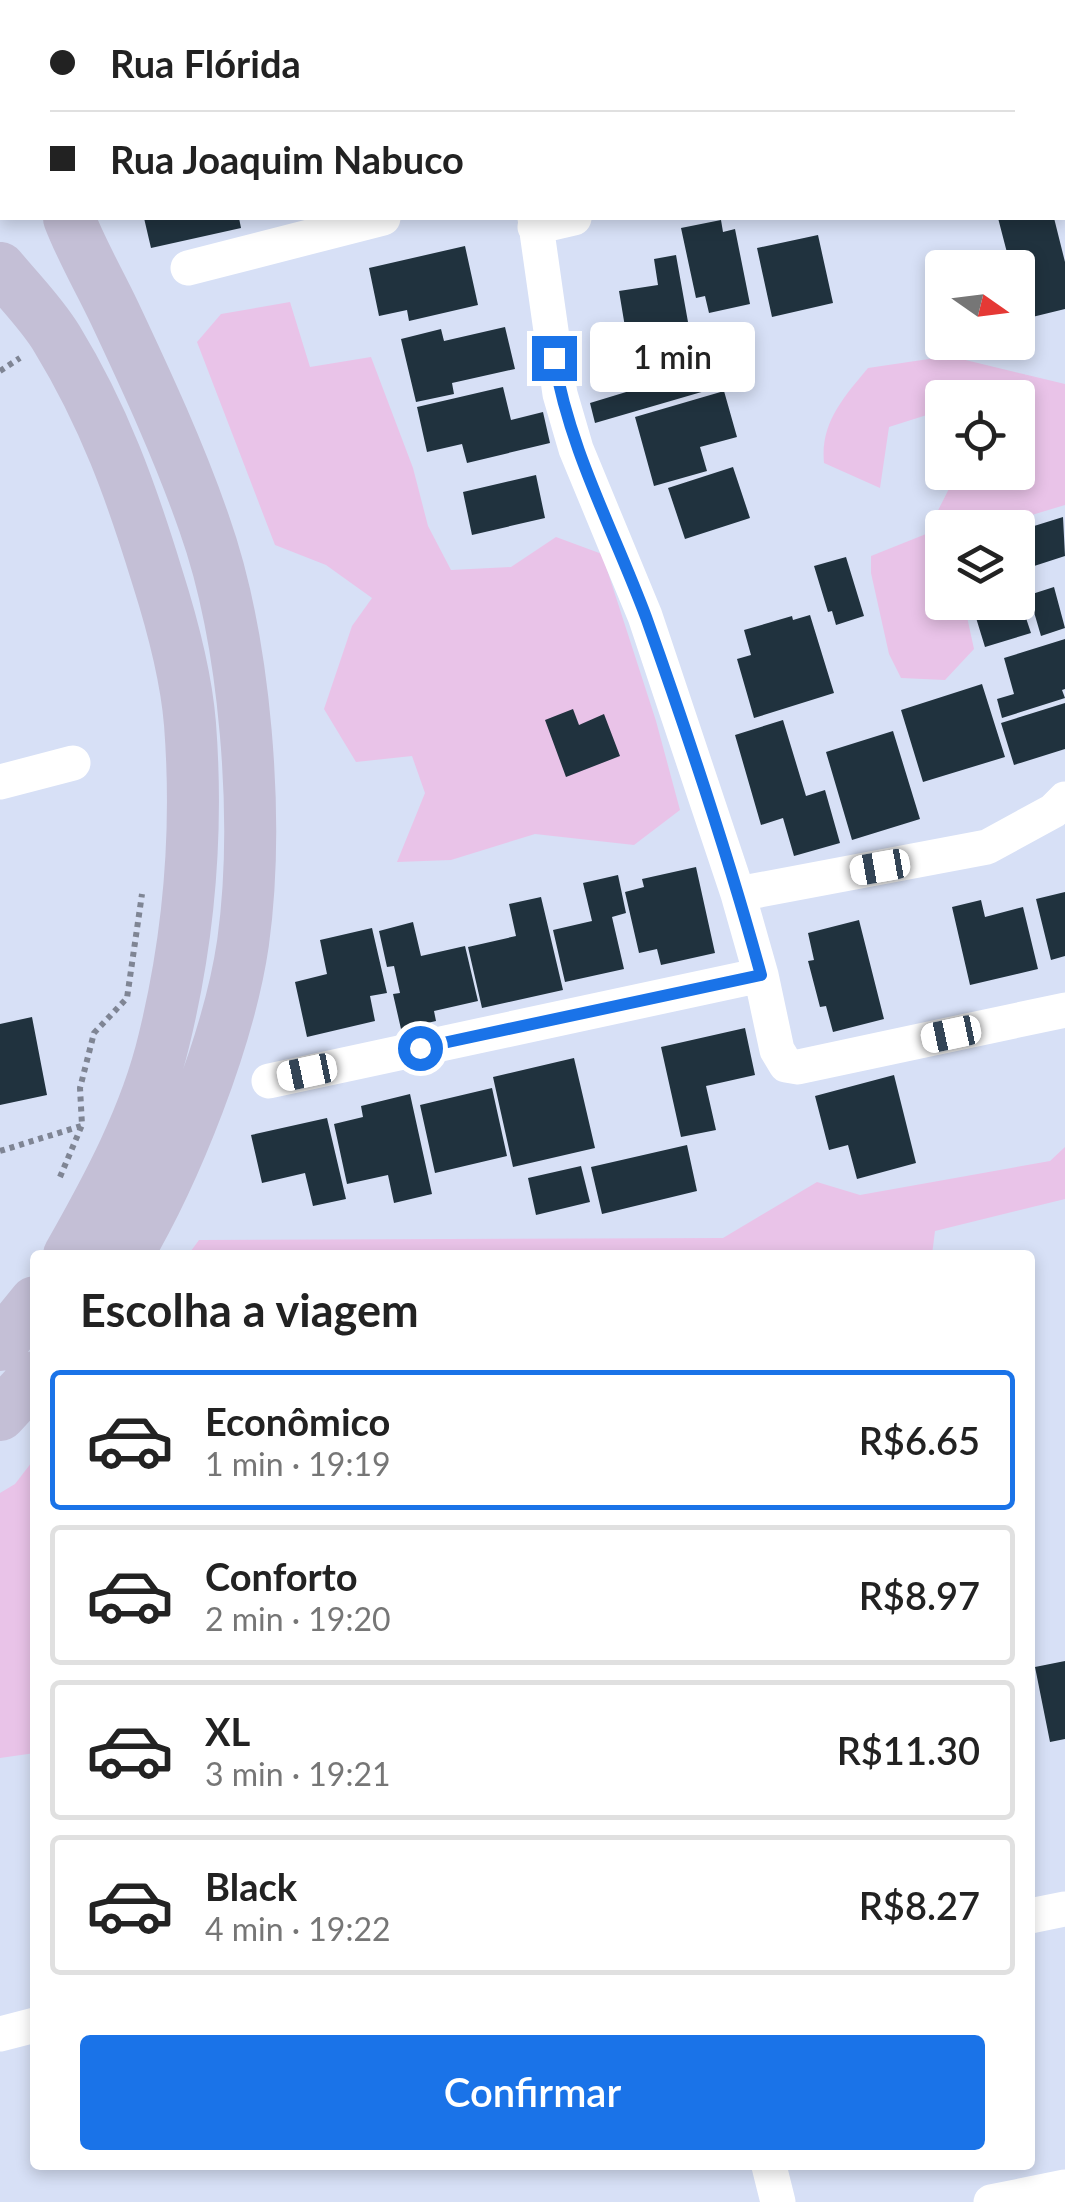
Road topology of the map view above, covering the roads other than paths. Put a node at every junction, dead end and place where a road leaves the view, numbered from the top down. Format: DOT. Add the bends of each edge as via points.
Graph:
graph roads {
  1 [pos="70,220"];
  2 [pos="374,220"];
  3 [pos="535,222"];
  4 [pos="0,268"];
  5 [pos="188,268"];
  6 [pos="72,763"];
  7 [pos="0,782"];
  8 [pos="1065,799"];
  9 [pos="738,894"];
  10 [pos="761,975"];
  11 [pos="1065,1010"];
  12 [pos="269,1080"];
  13 [pos="72,1250"];
  14 [pos="130,1250"];
  15 [pos="30,1308"];
  16 [pos="0,1345"];
  17 [pos="30,1382"];
  18 [pos="0,1415"];
  19 [pos="1065,1909"];
  20 [pos="1035,1915"];
  21 [pos="30,2026"];
  22 [pos="0,2034"];
  23 [pos="770,2170"];
  24 [pos="1065,2188"];
  25 [pos="1012,2200"];
  26 [pos="778,2202"];
  1 -- 14 [label="main road" via="169,431 217,561 236,653 246,766 250,837 238,962 216,1050"];
  2 -- 5 [label="street"];
  3 -- 9 [label="street" via="560,394 576,449 645,616"];
  4 -- 13 [label="main road" via="56,336 113,443 172,624 190,722 185,933 164,1041 106,1190"];
  6 -- 7 [label="street"];
  8 -- 9 [label="street" via="987,847"];
  9 -- 10 [label="street"];
  10 -- 11 [label="street" via="777,1050 786,1065 798,1068"];
  10 -- 12 [label="street"];
  15 -- 16 [label="main road"];
  17 -- 18 [label="main road"];
  19 -- 20 [label="street"];
  21 -- 22 [label="street"];
  23 -- 26 [label="street"];
  24 -- 25 [label="street"];
}
